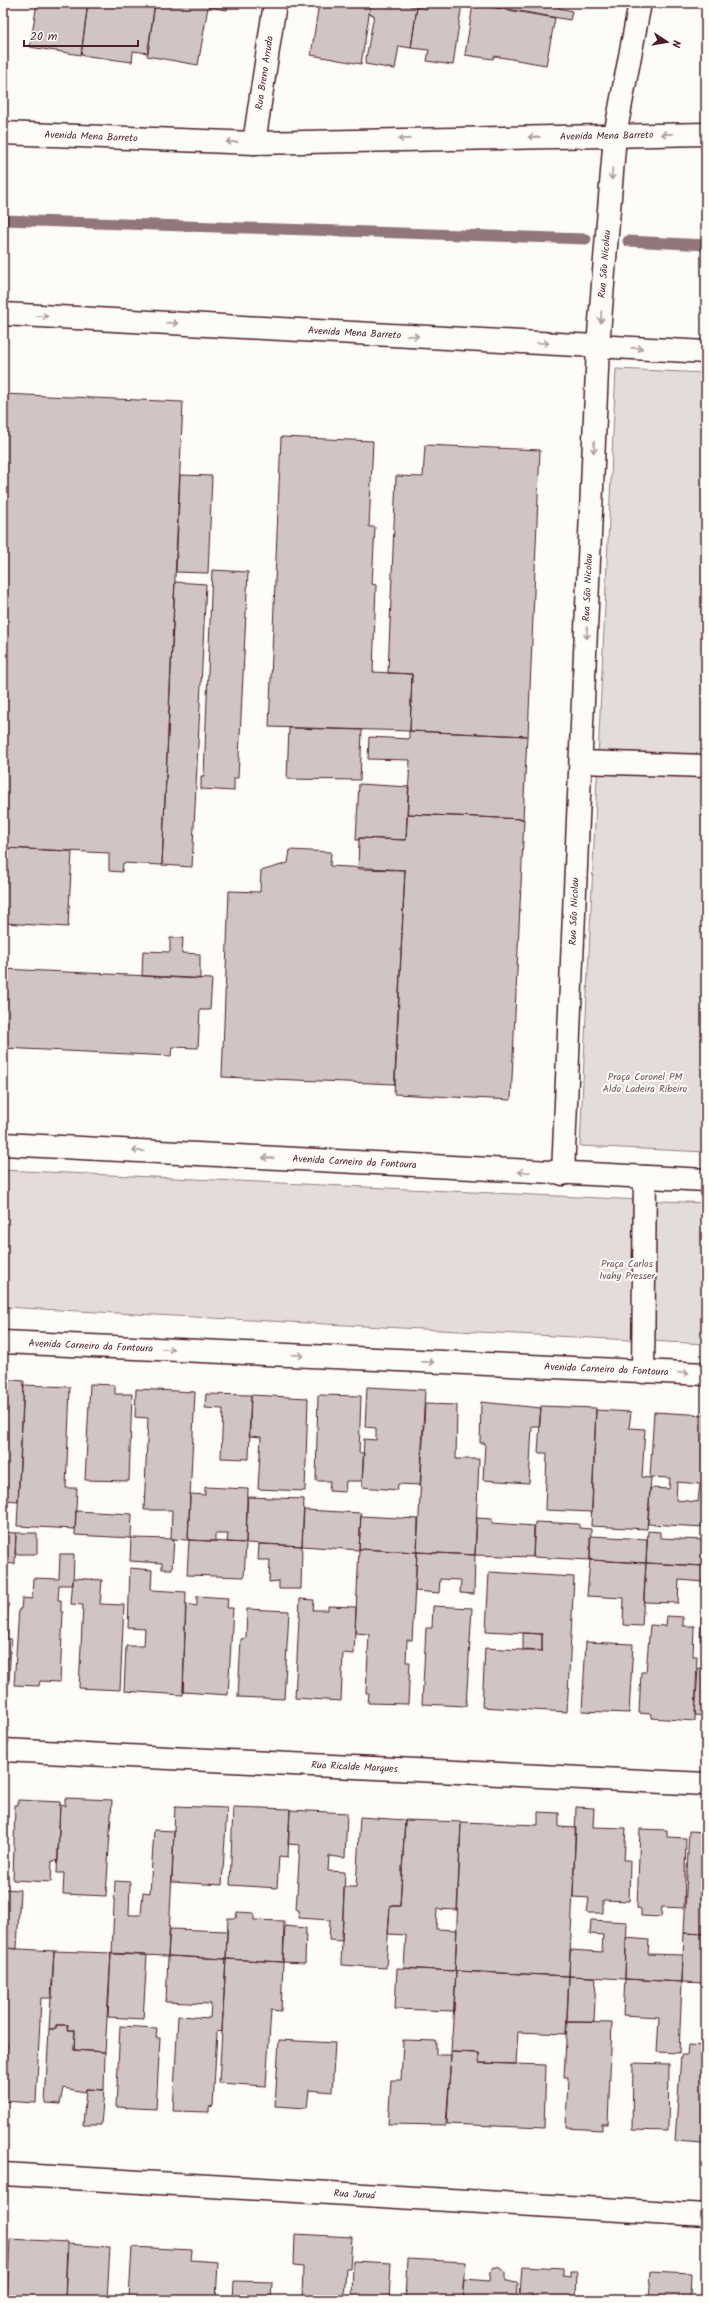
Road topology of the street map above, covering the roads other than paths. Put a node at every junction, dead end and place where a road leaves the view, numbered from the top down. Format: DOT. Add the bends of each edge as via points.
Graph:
graph roads {
  1 [pos="274,3"];
  2 [pos="640,3"];
  3 [pos="3,134"];
  4 [pos="706,134"];
  5 [pos="615,135"];
  6 [pos="254,143"];
  7 [pos="3,314"];
  8 [pos="598,346"];
  9 [pos="706,352"];
  10 [pos="581,762"];
  11 [pos="706,766"];
  12 [pos="3,1144"];
  13 [pos="563,1174"];
  14 [pos="645,1177"];
  15 [pos="706,1180"];
  16 [pos="3,1342"];
  17 [pos="644,1372"];
  18 [pos="706,1374"];
  19 [pos="3,1750"];
  20 [pos="706,1784"];
  21 [pos="3,2174"];
  22 [pos="706,2215"];
  1 -- 6 [label="street, Rua Breno Arruda"];
  2 -- 5 [label="street, Rua São Nicolau"];
  6 -- 3 [label="street, Avenida Mena Barreto, one-way"];
  4 -- 5 [label="street, Avenida Mena Barreto, one-way"];
  5 -- 6 [label="street, Avenida Mena Barreto, one-way"];
  5 -- 8 [label="street, Rua São Nicolau, one-way"];
  7 -- 8 [label="street, Avenida Mena Barreto, one-way"];
  8 -- 9 [label="street, Avenida Mena Barreto, one-way"];
  8 -- 10 [label="street, Rua São Nicolau, one-way"];
  10 -- 11 [label="street"];
  10 -- 13 [label="street, Rua São Nicolau"];
  13 -- 12 [label="street, Avenida Carneiro da Fontoura, one-way"];
  13 -- 14 [label="street, Avenida Carneiro da Fontoura"];
  14 -- 15 [label="street, Avenida Carneiro da Fontoura"];
  14 -- 17 [label="street"];
  16 -- 17 [label="street, Avenida Carneiro da Fontoura, one-way"];
  17 -- 18 [label="street, Avenida Carneiro da Fontoura, one-way"];
  19 -- 20 [label="street, Rua Ricalde Marques"];
  21 -- 22 [label="street, Rua Juruá"];
}
